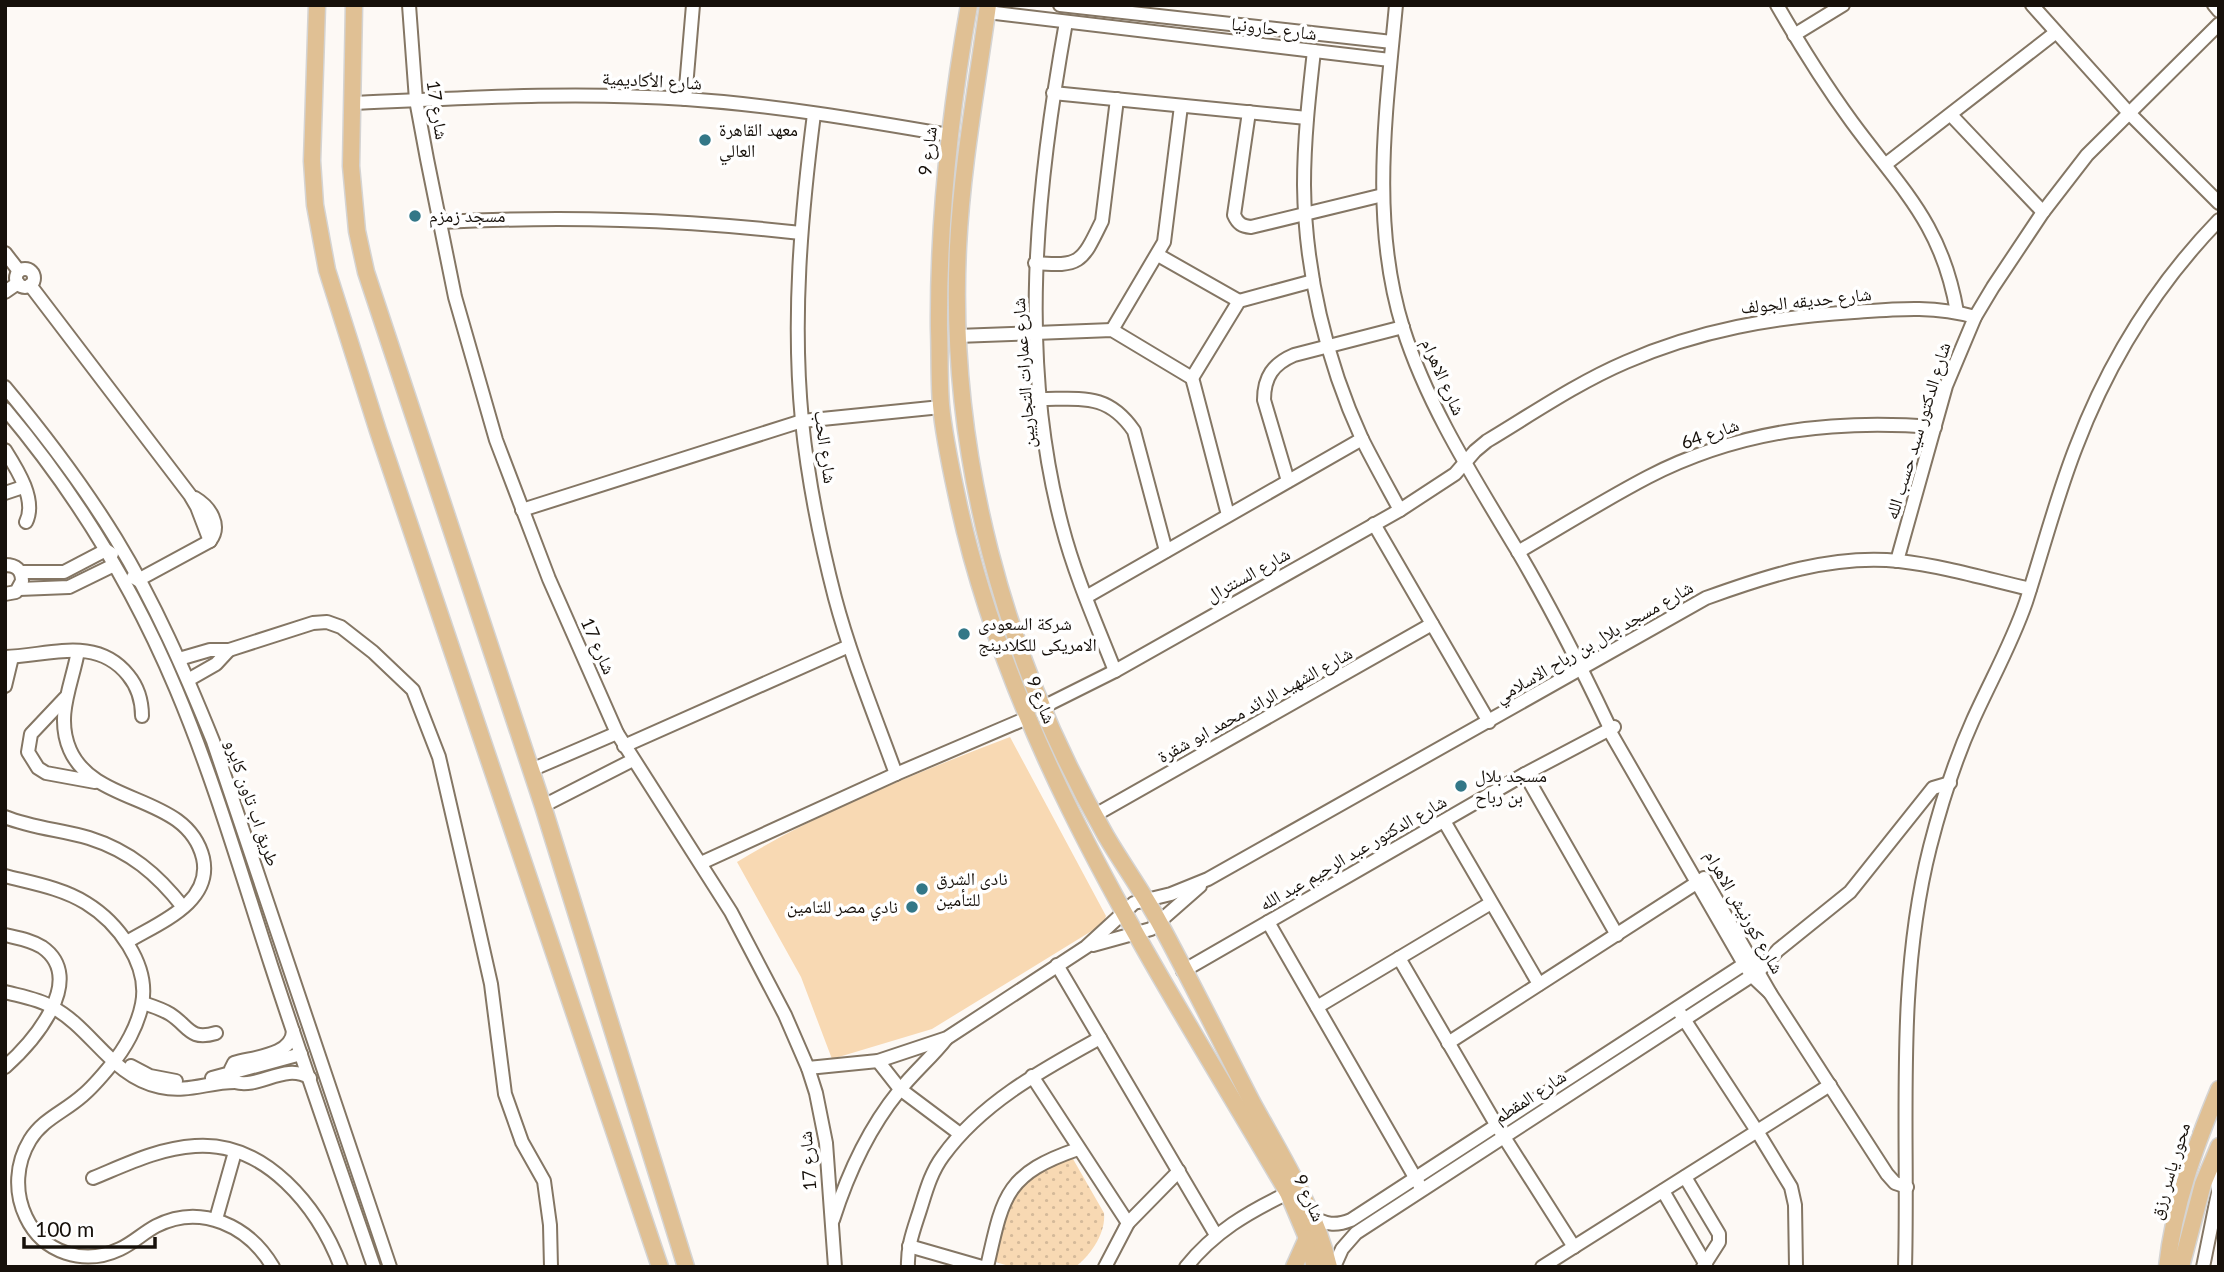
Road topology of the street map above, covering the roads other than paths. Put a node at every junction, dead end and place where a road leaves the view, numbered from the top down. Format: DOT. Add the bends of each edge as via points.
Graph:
graph roads {
  1 [pos="317,5"];
  2 [pos="354,5"];
  3 [pos="409,5"];
  4 [pos="693,5"];
  5 [pos="1060,5"];
  6 [pos="1396,5"];
  7 [pos="1777,5"];
  8 [pos="1843,5"];
  9 [pos="2032,5"];
  10 [pos="2214,5"];
  11 [pos="965,6"];
  12 [pos="988,9"];
  13 [pos="2219,11"];
  14 [pos="1066,22"];
  15 [pos="2219,24"];
  16 [pos="2055,33"];
  17 [pos="1794,35"];
  18 [pos="1392,42"];
  19 [pos="1314,51"];
  20 [pos="1390,60"];
  21 [pos="1053,93"];
  22 [pos="685,99"];
  23 [pos="1116,99"];
  24 [pos="416,100"];
  25 [pos="352,103"];
  26 [pos="1181,106"];
  27 [pos="1249,113"];
  28 [pos="2129,113"];
  29 [pos="814,114"];
  30 [pos="1951,115"];
  31 [pos="1307,118"];
  32 [pos="949,135"];
  33 [pos="1886,164"];
  34 [pos="1383,195"];
  35 [pos="2219,203"];
  36 [pos="2043,212"];
  37 [pos="1306,215"];
  38 [pos="2219,220"];
  39 [pos="440,222"];
  40 [pos="801,233"];
  41 [pos="5,253"];
  42 [pos="1158,255"];
  43 [pos="1035,263"];
  44 [pos="22,280"];
  45 [pos="1313,281"];
  46 [pos="5,292"];
  47 [pos="1239,301"];
  48 [pos="1956,312"];
  49 [pos="1975,317"];
  50 [pos="1403,327"];
  51 [pos="1112,330"];
  52 [pos="1034,333"];
  53 [pos="957,336"];
  54 [pos="1329,347"];
  55 [pos="1192,378"];
  56 [pos="5,387"];
  57 [pos="1041,399"];
  58 [pos="941,407"];
  59 [pos="5,409"];
  60 [pos="802,421"];
  61 [pos="1935,427"];
  62 [pos="1362,439"];
  63 [pos="5,450"];
  64 [pos="1464,463"];
  65 [pos="1288,481"];
  66 [pos="23,487"];
  67 [pos="5,493"];
  68 [pos="522,510"];
  69 [pos="1400,510"];
  70 [pos="1228,515"];
  71 [pos="26,522"];
  72 [pos="1374,524"];
  73 [pos="106,550"];
  74 [pos="1166,551"];
  75 [pos="1518,552"];
  76 [pos="1897,561"];
  77 [pos="5,565"];
  78 [pos="114,565"];
  79 [pos="21,572"];
  80 [pos="138,580"];
  81 [pos="19,589"];
  82 [pos="2030,589"];
  83 [pos="5,594"];
  84 [pos="1086,597"];
  85 [pos="1432,625"];
  86 [pos="849,646"];
  87 [pos="229,650"];
  88 [pos="78,651"];
  89 [pos="9,657"];
  90 [pos="179,659"];
  91 [pos="1582,669"];
  92 [pos="1115,671"];
  93 [pos="188,680"];
  94 [pos="5,686"];
  95 [pos="66,698"];
  96 [pos="1042,708"];
  97 [pos="142,716"];
  98 [pos="1027,718"];
  99 [pos="1489,722"];
  100 [pos="1611,727"];
  101 [pos="617,733"];
  102 [pos="624,746"];
  103 [pos="633,760"];
  104 [pos="531,770"];
  105 [pos="896,774"];
  106 [pos="1525,774"];
  107 [pos="98,782"];
  108 [pos="1950,783"];
  109 [pos="543,806"];
  110 [pos="1095,816"];
  111 [pos="5,817"];
  112 [pos="1444,821"];
  113 [pos="1104,832"];
  114 [pos="1081,834"];
  115 [pos="701,863"];
  116 [pos="5,876"];
  117 [pos="1208,879"];
  118 [pos="1701,881"];
  119 [pos="1146,900"];
  120 [pos="1491,903"];
  121 [pos="183,907"];
  122 [pos="1124,911"];
  123 [pos="1158,922"];
  124 [pos="1268,922"];
  125 [pos="1137,933"];
  126 [pos="5,935"];
  127 [pos="1617,935"];
  128 [pos="127,942"];
  129 [pos="1086,947"];
  130 [pos="1778,950"];
  131 [pos="1399,958"];
  132 [pos="1748,962"];
  133 [pos="1057,965"];
  134 [pos="1183,971"];
  135 [pos="1756,974"];
  136 [pos="1539,985"];
  137 [pos="5,992"];
  138 [pos="143,1003"];
  139 [pos="52,1006"];
  140 [pos="1317,1007"];
  141 [pos="1681,1015"];
  142 [pos="293,1031"];
  143 [pos="216,1033"];
  144 [pos="947,1038"];
  145 [pos="1100,1038"];
  146 [pos="1448,1043"];
  147 [pos="301,1054"];
  148 [pos="279,1056"];
  149 [pos="878,1061"];
  150 [pos="113,1063"];
  151 [pos="5,1067"];
  152 [pos="807,1068"];
  153 [pos="283,1074"];
  154 [pos="1031,1076"];
  155 [pos="234,1077"];
  156 [pos="310,1078"];
  157 [pos="1830,1085"];
  158 [pos="900,1089"];
  159 [pos="2219,1089"];
  160 [pos="1501,1131"];
  161 [pos="1757,1131"];
  162 [pos="960,1134"];
  163 [pos="1078,1149"];
  164 [pos="2217,1149"];
  165 [pos="235,1152"];
  166 [pos="339,1164"];
  167 [pos="1179,1171"];
  168 [pos="1685,1177"];
  169 [pos="93,1178"];
  170 [pos="1419,1184"];
  171 [pos="1907,1187"];
  172 [pos="1663,1191"];
  173 [pos="1288,1193"];
  174 [pos="1312,1216"];
  175 [pos="374,1217"];
  176 [pos="216,1219"];
  177 [pos="2216,1219"];
  178 [pos="1128,1223"];
  179 [pos="830,1228"];
  180 [pos="1216,1235"];
  181 [pos="1307,1238"];
  182 [pos="909,1246"];
  183 [pos="1574,1247"];
  184 [pos="376,1266"];
  185 [pos="1704,1266"];
  186 [pos="273,1267"];
  187 [pos="341,1267"];
  188 [pos="390,1267"];
  189 [pos="551,1267"];
  190 [pos="660,1267"];
  191 [pos="687,1267"];
  192 [pos="835,1267"];
  193 [pos="908,1267"];
  194 [pos="985,1267"];
  195 [pos="1105,1267"];
  196 [pos="1186,1267"];
  197 [pos="1294,1267"];
  198 [pos="1315,1267"];
  199 [pos="1332,1267"];
  200 [pos="1542,1267"];
  201 [pos="1796,1267"];
  202 [pos="1905,1267"];
  203 [pos="2167,1267"];
  204 [pos="2181,1267"];
  205 [pos="2203,1267"];
  1 -- 190 [label="main road" via="312,161 327,270"];
  2 -- 25 [label="main road"];
  3 -- 24 [label="street, شارع 17"];
  4 -- 22 [label="street"];
  5 -- 18 [label="street, شارع حارونيا"];
  6 -- 18 [label="street, شارع الاهرام"];
  7 -- 17 [label="street"];
  8 -- 17 [label="street"];
  9 -- 16 [label="street"];
  10 -- 13 [label="street"];
  11 -- 32 [label="main road, شارع 9"];
  12 -- 14 [label="street, شارع حارونيا"];
  12 -- 53 [label="main road, شارع 9" via="962,197"];
  14 -- 19 [label="street, شارع حارونيا"];
  14 -- 21 [label="street, شارع عمارات التجاريين"];
  15 -- 28 [label="street, شارع الدكتور سيد حسب الله"];
  16 -- 28 [label="street"];
  16 -- 30 [label="street"];
  17 -- 33 [label="street"];
  18 -- 20 [label="street, شارع الاهرام"];
  19 -- 20 [label="street, شارع حارونيا"];
  19 -- 31 [label="street"];
  20 -- 34 [label="street, شارع الاهرام"];
  21 -- 23 [label="street"];
  21 -- 43 [label="street, شارع عمارات التجاريين"];
  22 -- 24 [label="street, شارع الأكاديمية" via="556,95"];
  22 -- 29 [label="street, شارع الأكاديمية"];
  23 -- 26 [label="street"];
  23 -- 43 [label="street" via="1102,221 1073,264"];
  24 -- 25 [label="street, شارع الأكاديمية"];
  24 -- 39 [label="street, شارع 17"];
  25 -- 104 [label="main road" via="352,188 366,272"];
  26 -- 27 [label="street"];
  26 -- 42 [label="street" via="1164,242"];
  27 -- 31 [label="street"];
  27 -- 37 [label="street" via="1234,215 1237,222 1251,227"];
  28 -- 35 [label="street"];
  28 -- 36 [label="street, شارع الدكتور سيد حسب الله" via="2087,155"];
  29 -- 32 [label="street, شارع الأكاديمية"];
  29 -- 40 [label="street, شارع الحب"];
  30 -- 33 [label="street"];
  30 -- 36 [label="street"];
  31 -- 37 [label="street"];
  32 -- 58 [label="main road, شارع 9" via="940,248"];
  33 -- 48 [label="street" via="1922,213 1939,247 1951,279"];
  34 -- 37 [label="street"];
  34 -- 50 [label="street, شارع الاهرام"];
  36 -- 49 [label="street, شارع الدكتور سيد حسب الله"];
  37 -- 45 [label="street"];
  38 -- 82 [label="street" via="2162,288 2112,367 2067,470"];
  39 -- 40 [label="street" via="591,217"];
  39 -- 68 [label="street, شارع 17" via="473,364"];
  40 -- 60 [label="street, شارع الحب"];
  41 -- 44 [label="street"];
  42 -- 47 [label="street"];
  42 -- 51 [label="street"];
  43 -- 52 [label="street, شارع عمارات التجاريين"];
  44 -- 46 [label="street"];
  44 -- 80 [label="street" via="214,521 209,541"];
  45 -- 47 [label="street"];
  45 -- 54 [label="street"];
  47 -- 55 [label="street"];
  48 -- 49 [label="street, شارع حديقه الجولف"];
  48 -- 64 [label="street, شارع حديقه الجولف" via="1923,308 1772,319 1672,344 1578,386 1487,441"];
  49 -- 61 [label="street, شارع الدكتور سيد حسب الله" via="1950,375"];
  50 -- 54 [label="street"];
  50 -- 64 [label="street, شارع الاهرام"];
  51 -- 52 [label="street"];
  51 -- 55 [label="street"];
  52 -- 53 [label="street"];
  52 -- 57 [label="street, شارع عمارات التجاريين"];
  53 -- 96 [label="main road, شارع 9" via="965,427 981,514 1010,619"];
  54 -- 62 [label="street"];
  54 -- 65 [label="street" via="1280,361 1264,387"];
  55 -- 70 [label="street"];
  56 -- 80 [label="street, طريق اب تاون كايرو" via="90,498"];
  57 -- 74 [label="street" via="1091,399 1126,419 1134,431"];
  57 -- 84 [label="street, شارع عمارات التجاريين" via="1057,504"];
  58 -- 60 [label="street"];
  58 -- 98 [label="main road, شارع 9" via="967,542"];
  59 -- 73 [label="street, طريق اب تاون كايرو"];
  60 -- 68 [label="street"];
  60 -- 86 [label="street, شارع الحب" via="824,553"];
  61 -- 75 [label="street, شارع 64" via="1838,425 1741,441 1650,476"];
  61 -- 76 [label="street, شارع الدكتور سيد حسب الله"];
  62 -- 65 [label="street"];
  62 -- 69 [label="street"];
  63 -- 66 [label="street"];
  64 -- 69 [label="street, شارع السنترال"];
  64 -- 75 [label="street, شارع الاهرام"];
  65 -- 70 [label="street"];
  66 -- 67 [label="street"];
  66 -- 71 [label="street" via="30,510"];
  68 -- 101 [label="street, شارع 17"];
  69 -- 72 [label="street, شارع السنترال"];
  70 -- 74 [label="street"];
  72 -- 85 [label="street"];
  72 -- 92 [label="street, شارع السنترال"];
  73 -- 78 [label="street, طريق اب تاون كايرو"];
  73 -- 79 [label="street" via="64,572"];
  73 -- 80 [label="street"];
  74 -- 84 [label="street"];
  75 -- 91 [label="street, شارع الاهرام"];
  76 -- 82 [label="street, شارع مسجد بلال بن رباح الاسلامي"];
  76 -- 91 [label="street, شارع مسجد بلال بن رباح الاسلامي" via="1822,565 1706,598"];
  77 -- 79 [label="street"];
  78 -- 81 [label="street" via="69,587"];
  78 -- 142 [label="street, طريق اب تاون كايرو" via="165,664 198,745"];
  79 -- 81 [label="street"];
  80 -- 90 [label="street, طريق اب تاون كايرو"];
  81 -- 83 [label="street"];
  82 -- 108 [label="street"];
  84 -- 92 [label="street, شارع عمارات التجاريين"];
  85 -- 99 [label="street"];
  85 -- 110 [label="street, شارع الشهيد الرائد محمد ابو شقرة"];
  86 -- 102 [label="street"];
  86 -- 105 [label="street, شارع الحب"];
  87 -- 90 [label="street"];
  87 -- 93 [label="street" via="216,664"];
  87 -- 189 [label="street" via="327,622 373,652 418,698 439,757 485,957 505,1094 548,1198"];
  88 -- 89 [label="street"];
  88 -- 95 [label="street"];
  88 -- 97 [label="street" via="106,656 123,669 137,688"];
  89 -- 94 [label="street"];
  90 -- 93 [label="street, طريق اب تاون كايرو"];
  91 -- 99 [label="street, شارع مسجد بلال بن رباح الاسلامي"];
  91 -- 100 [label="street, شارع الاهرام"];
  92 -- 96 [label="street, شارع السنترال"];
  93 -- 175 [label="street, طريق اب تاون كايرو" via="213,741"];
  95 -- 107 [label="street" via="63,724 68,747 81,768"];
  95 -- 107 [label="street" via="31,734 32,761 46,773"];
  96 -- 110 [label="main road, شارع 9"];
  98 -- 105 [label="street"];
  98 -- 114 [label="main road, شارع 9"];
  99 -- 117 [label="street, شارع مسجد بلال بن رباح الاسلامي"];
  100 -- 106 [label="street, شارع الدكتور عبد الرحيم عبد الله"];
  100 -- 118 [label="street, شارع كورنيش الاهرام"];
  101 -- 102 [label="street, شارع 17"];
  101 -- 104 [label="street"];
  102 -- 103 [label="street, شارع 17"];
  103 -- 109 [label="street"];
  103 -- 115 [label="street, شارع 17"];
  104 -- 109 [label="main road"];
  105 -- 115 [label="street"];
  106 -- 112 [label="street, شارع الدكتور عبد الرحيم عبد الله"];
  106 -- 127 [label="street"];
  107 -- 121 [label="street" via="174,818 194,838 201,850 204,877 199,893"];
  108 -- 130 [label="street" via="1929,792 1850,892"];
  108 -- 171 [label="street" via="1929,852 1910,969 1904,1061"];
  109 -- 191 [label="main road"];
  110 -- 113 [label="main road, شارع 9"];
  111 -- 121 [label="street" via="89,838 129,856 163,882"];
  112 -- 120 [label="street"];
  112 -- 124 [label="street, شارع الدكتور عبد الرحيم عبد الله"];
  113 -- 114 [label="main road" via="1094,838"];
  113 -- 119 [label="main road, شارع 9"];
  114 -- 122 [label="main road, شارع 9"];
  115 -- 152 [label="street, شارع 17" via="759,963"];
  116 -- 128 [label="street" via="86,902"];
  117 -- 119 [label="street, شارع مسجد بلال بن رباح الاسلامي"];
  117 -- 123 [label="street, شارع مسجد بلال بن رباح الاسلامي"];
  118 -- 127 [label="street"];
  118 -- 132 [label="street, شارع كورنيش الاهرام"];
  119 -- 122 [label="street, شارع مسجد بلال بن رباح الاسلامي"];
  119 -- 123 [label="main road, شارع 9"];
  120 -- 131 [label="street"];
  120 -- 136 [label="street"];
  121 -- 128 [label="street"];
  122 -- 125 [label="main road, شارع 9"];
  122 -- 129 [label="street, شارع مسجد بلال بن رباح الاسلامي"];
  123 -- 125 [label="street, شارع مسجد بلال بن رباح الاسلامي"];
  123 -- 134 [label="main road, شارع 9"];
  124 -- 134 [label="street, شارع الدكتور عبد الرحيم عبد الله"];
  124 -- 140 [label="street"];
  125 -- 129 [label="street, شارع مسجد بلال بن رباح الاسلامي"];
  125 -- 173 [label="main road, شارع 9"];
  126 -- 139 [label="street" via="39,946 53,959 61,984"];
  127 -- 136 [label="street"];
  128 -- 138 [label="street" via="138,965"];
  129 -- 133 [label="street"];
  130 -- 132 [label="street"];
  130 -- 135 [label="street"];
  131 -- 140 [label="street"];
  131 -- 146 [label="street"];
  132 -- 135 [label="street, شارع كورنيش الاهرام"];
  132 -- 141 [label="street, شارع المقطم"];
  133 -- 144 [label="street"];
  133 -- 145 [label="street"];
  134 -- 174 [label="main road, شارع 9"];
  135 -- 141 [label="street, شارع المقطم"];
  135 -- 157 [label="street, شارع كورنيش الاهرام"];
  136 -- 146 [label="street"];
  137 -- 139 [label="street"];
  138 -- 143 [label="street" via="167,1013 191,1033"];
  138 -- 150 [label="street"];
  139 -- 150 [label="street"];
  139 -- 151 [label="street" via="34,1037"];
  140 -- 170 [label="street"];
  141 -- 160 [label="street, شارع المقطم"];
  141 -- 161 [label="street"];
  142 -- 147 [label="street, طريق اب تاون كايرو"];
  142 -- 148 [label="street"];
  144 -- 149 [label="street"];
  144 -- 158 [label="street"];
  145 -- 154 [label="street"];
  145 -- 167 [label="street"];
  146 -- 160 [label="street"];
  147 -- 148 [label="street"];
  147 -- 156 [label="street, طريق اب تاون كايرو"];
  148 -- 153 [label="street"];
  148 -- 155 [label="street"];
  149 -- 152 [label="street"];
  149 -- 158 [label="street"];
  150 -- 155 [label="street" via="180,1082"];
  150 -- 176 [label="street" via="83,1096 52,1116 29,1141 18,1188 33,1230 59,1251 91,1257 119,1250 168,1221"];
  152 -- 179 [label="street, شارع 17" via="826,1143"];
  153 -- 155 [label="street" via="245,1083"];
  153 -- 156 [label="street" via="297,1072"];
  154 -- 162 [label="street"];
  154 -- 163 [label="street"];
  156 -- 166 [label="street, طريق اب تاون كايرو"];
  157 -- 161 [label="street"];
  157 -- 171 [label="street, شارع كورنيش الاهرام" via="1891,1179"];
  158 -- 162 [label="street"];
  158 -- 179 [label="street" via="865,1143"];
  159 -- 203 [label="main road, محور ياسر رزق" via="2182,1188"];
  160 -- 170 [label="street, شارع المقطم"];
  160 -- 183 [label="street"];
  161 -- 168 [label="street"];
  161 -- 201 [label="street" via="1793,1196"];
  162 -- 182 [label="street" via="941,1157 928,1184"];
  163 -- 178 [label="street"];
  163 -- 194 [label="street" via="1037,1165 1016,1184 1002,1207"];
  164 -- 177 [label="street"];
  164 -- 204 [label="main road, محور ياسر رزق"];
  165 -- 169 [label="street" via="210,1146 183,1147"];
  165 -- 176 [label="street"];
  165 -- 187 [label="street" via="276,1173 301,1198 325,1231"];
  166 -- 175 [label="street" via="363,1213"];
  166 -- 184 [label="street, طريق اب تاون كايرو"];
  167 -- 178 [label="street"];
  167 -- 180 [label="street"];
  168 -- 172 [label="street"];
  168 -- 185 [label="street" via="1719,1234"];
  170 -- 174 [label="street, شارع المقطم" via="1343,1223 1326,1223"];
  170 -- 199 [label="street, شارع المقطم" via="1356,1233"];
  171 -- 202 [label="street"];
  172 -- 183 [label="street"];
  172 -- 185 [label="street"];
  173 -- 180 [label="street" via="1249,1211"];
  173 -- 181 [label="main road, شارع 9"];
  174 -- 199 [label="main road, شارع 9"];
  175 -- 188 [label="street, طريق اب تاون كايرو"];
  176 -- 186 [label="street" via="253,1241"];
  177 -- 205 [label="street"];
  178 -- 195 [label="street"];
  179 -- 192 [label="street, شارع 17"];
  180 -- 196 [label="street"];
  181 -- 197 [label="main road"];
  181 -- 198 [label="main road, شارع 9"];
  182 -- 193 [label="street"];
  182 -- 194 [label="street"];
  183 -- 200 [label="street"];
}
